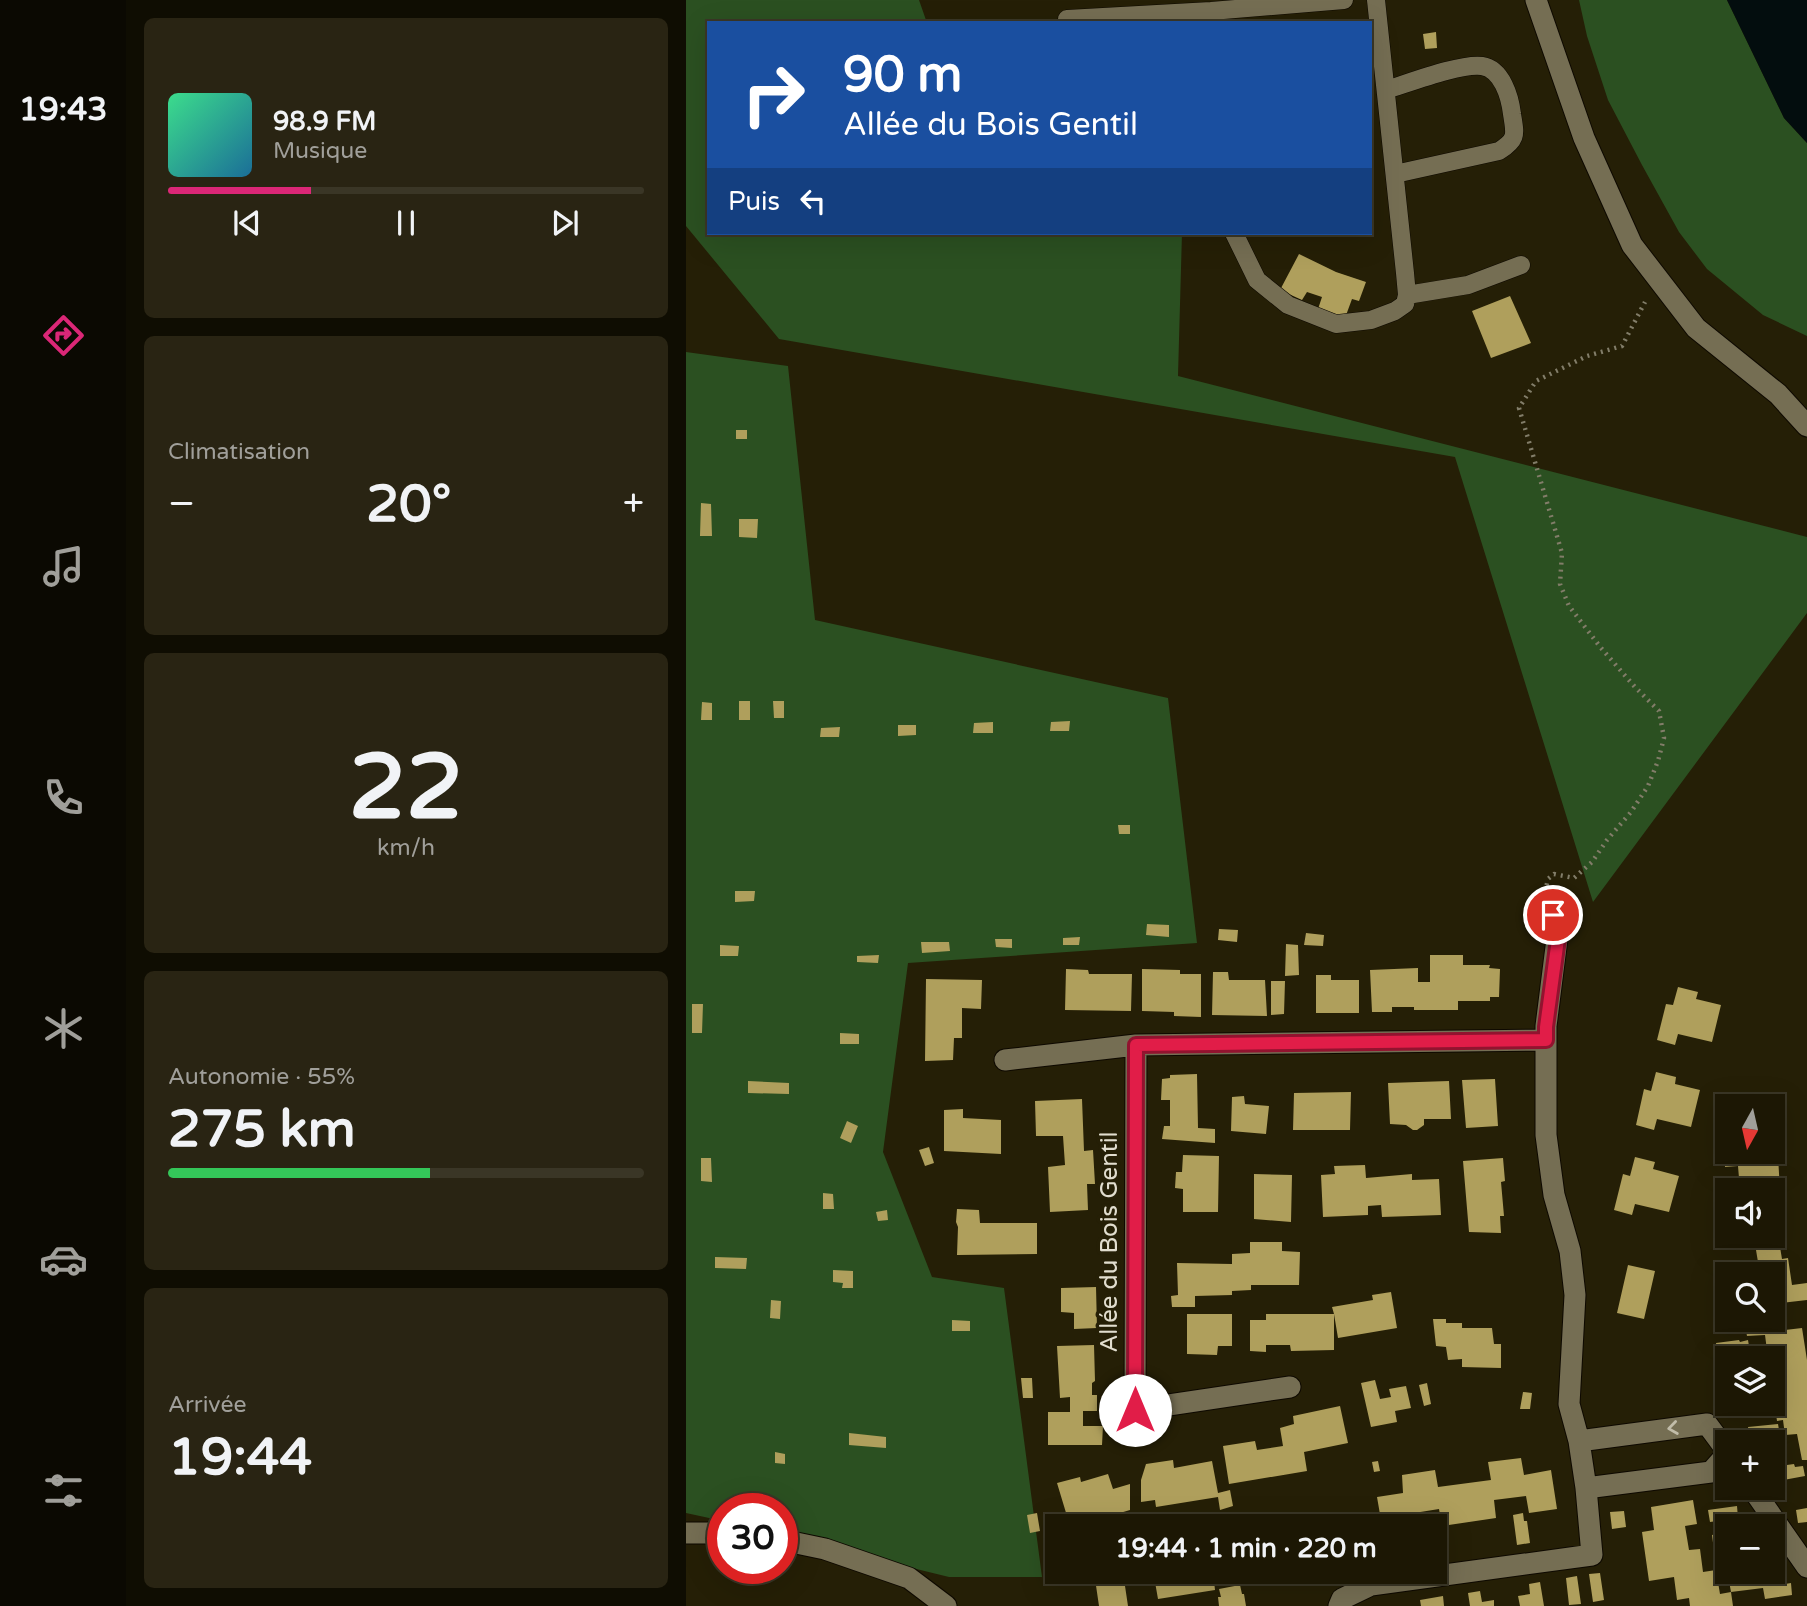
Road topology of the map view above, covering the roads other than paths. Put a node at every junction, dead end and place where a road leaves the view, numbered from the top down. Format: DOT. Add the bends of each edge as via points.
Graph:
graph roads {
  1 [pos="1344,0"];
  2 [pos="1376,0"];
  3 [pos="1536,0"];
  4 [pos="1284,3"];
  5 [pos="1211,17"];
  6 [pos="1067,19"];
  7 [pos="1386,90"];
  8 [pos="1395,174"];
  9 [pos="1235,235"];
  10 [pos="1521,265"];
  11 [pos="1407,295"];
  12 [pos="1807,426"];
  13 [pos="1553,915"];
  14 [pos="1546,1040"];
  15 [pos="1136,1045"];
  16 [pos="1005,1060"];
  17 [pos="1290,1387"];
  18 [pos="1715,1435"];
  19 [pos="1579,1441"];
  20 [pos="1715,1468"];
  21 [pos="1586,1488"];
  22 [pos="1760,1500"];
  23 [pos="686,1533"];
  24 [pos="707,1533"];
  25 [pos="798,1543"];
  26 [pos="1807,1567"];
  27 [pos="946,1606"];
  28 [pos="1339,1606"];
  1 -- 4 [label="lane"];
  2 -- 7 [label="lane"];
  3 -- 12 [label="street" via="1584,138 1632,245 1696,328 1778,394"];
  4 -- 5 [label="lane"];
  5 -- 6 [label="lane"];
  7 -- 8 [label="lane"];
  7 -- 8 [label="lane" via="1463,67 1484,66 1499,76 1510,103 1515,136 1500,151"];
  8 -- 11 [label="lane"];
  9 -- 11 [label="lane" via="1257,280 1288,305 1336,324 1371,320 1395,311 1405,304"];
  10 -- 11 [label="lane" via="1468,285"];
  13 -- 14 [label="street" via="1558,939"];
  14 -- 15 [label="street"];
  14 -- 19 [label="street" via="1546,1135 1575,1295 1569,1404"];
  15 -- 16 [label="street"];
  15 -- 17 [label="street, Allée du Bois Gentil" via="1135,1410"];
  18 -- 19 [label="street, one-way" via="1707,1424"];
  19 -- 21 [label="street"];
  20 -- 21 [label="street"];
  21 -- 28 [label="street" via="1592,1555 1371,1585 1342,1599"];
  22 -- 26 [label="street"];
  23 -- 24 [label="street"];
  25 -- 27 [label="street" via="909,1578"];
}
